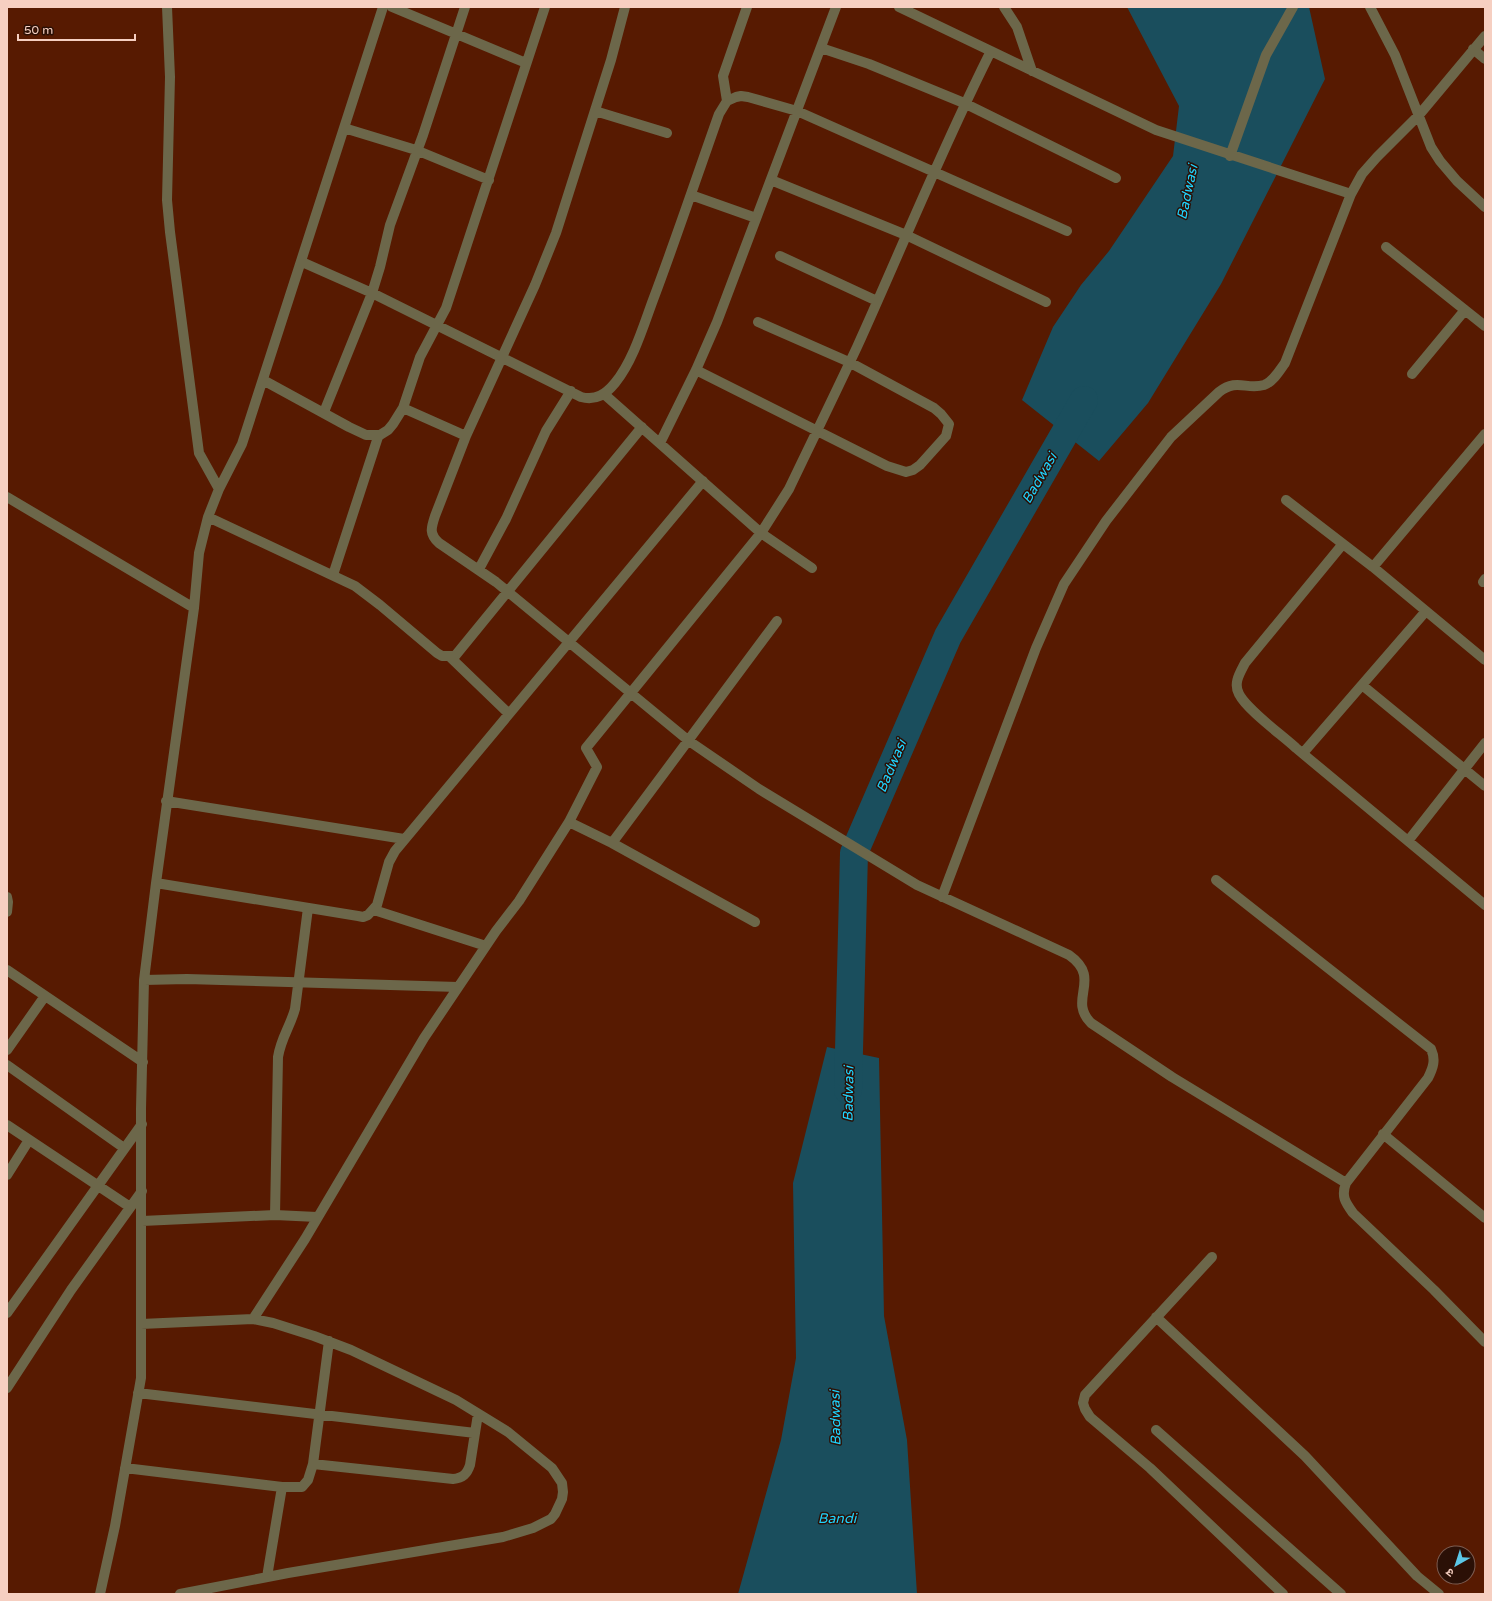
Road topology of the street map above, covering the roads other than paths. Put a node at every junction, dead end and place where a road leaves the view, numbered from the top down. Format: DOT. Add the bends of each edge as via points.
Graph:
graph roads {
  1 [pos="167,7"];
  2 [pos="383,7"];
  3 [pos="392,7"];
  4 [pos="465,7"];
  5 [pos="544,7"];
  6 [pos="626,7"];
  7 [pos="747,7"];
  8 [pos="836,7"];
  9 [pos="899,7"];
  10 [pos="1004,7"];
  11 [pos="1293,7"];
  12 [pos="1370,7"];
  13 [pos="456,34"];
  14 [pos="1485,36"];
  15 [pos="821,48"];
  16 [pos="1473,49"];
  17 [pos="991,51"];
  18 [pos="1485,59"];
  19 [pos="526,63"];
  20 [pos="1032,71"];
  21 [pos="728,102"];
  22 [pos="964,103"];
  23 [pos="594,111"];
  24 [pos="797,112"];
  25 [pos="1419,115"];
  26 [pos="344,128"];
  27 [pos="667,133"];
  28 [pos="416,150"];
  29 [pos="1225,154"];
  30 [pos="933,172"];
  31 [pos="1116,178"];
  32 [pos="489,180"];
  33 [pos="771,180"];
  34 [pos="1351,194"];
  35 [pos="691,195"];
  36 [pos="1485,207"];
  37 [pos="756,218"];
  38 [pos="1067,231"];
  39 [pos="906,235"];
  40 [pos="1386,247"];
  41 [pos="780,256"];
  42 [pos="302,262"];
  43 [pos="372,293"];
  44 [pos="877,301"];
  45 [pos="1046,302"];
  46 [pos="1465,310"];
  47 [pos="758,322"];
  48 [pos="437,325"];
  49 [pos="1485,326"];
  50 [pos="503,358"];
  51 [pos="849,362"];
  52 [pos="696,370"];
  53 [pos="1412,374"];
  54 [pos="263,380"];
  55 [pos="571,391"];
  56 [pos="604,394"];
  57 [pos="403,408"];
  58 [pos="324,412"];
  59 [pos="642,427"];
  60 [pos="817,430"];
  61 [pos="380,434"];
  62 [pos="1485,434"];
  63 [pos="466,436"];
  64 [pos="660,443"];
  65 [pos="702,481"];
  66 [pos="219,489"];
  67 [pos="7,497"];
  68 [pos="1286,500"];
  69 [pos="208,516"];
  70 [pos="761,532"];
  71 [pos="1342,545"];
  72 [pos="1373,567"];
  73 [pos="812,568"];
  74 [pos="479,569"];
  75 [pos="333,575"];
  76 [pos="508,591"];
  77 [pos="194,608"];
  78 [pos="1426,611"];
  79 [pos="777,621"];
  80 [pos="569,640"];
  81 [pos="450,657"];
  82 [pos="1485,660"];
  83 [pos="1362,685"];
  84 [pos="630,692"];
  85 [pos="508,713"];
  86 [pos="688,741"];
  87 [pos="1485,743"];
  88 [pos="1303,753"];
  89 [pos="1465,769"];
  90 [pos="1485,786"];
  91 [pos="166,801"];
  92 [pos="569,822"];
  93 [pos="404,839"];
  94 [pos="1408,841"];
  95 [pos="612,843"];
  96 [pos="1216,880"];
  97 [pos="156,883"];
  98 [pos="7,897"];
  99 [pos="942,897"];
  100 [pos="1485,905"];
  101 [pos="308,908"];
  102 [pos="374,910"];
  103 [pos="7,912"];
  104 [pos="755,922"];
  105 [pos="486,946"];
  106 [pos="7,970"];
  107 [pos="144,980"];
  108 [pos="299,982"];
  109 [pos="458,987"];
  110 [pos="45,996"];
  111 [pos="7,1050"];
  112 [pos="143,1062"];
  113 [pos="7,1065"];
  114 [pos="142,1124"];
  115 [pos="7,1125"];
  116 [pos="1384,1134"];
  117 [pos="29,1140"];
  118 [pos="124,1148"];
  119 [pos="7,1175"];
  120 [pos="1346,1183"];
  121 [pos="98,1185"];
  122 [pos="142,1191"];
  123 [pos="130,1207"];
  124 [pos="275,1215"];
  125 [pos="317,1217"];
  126 [pos="1485,1218"];
  127 [pos="142,1221"];
  128 [pos="1212,1257"];
  129 [pos="7,1313"];
  130 [pos="1156,1317"];
  131 [pos="253,1319"];
  132 [pos="141,1324"];
  133 [pos="329,1341"];
  134 [pos="1485,1342"];
  135 [pos="7,1388"];
  136 [pos="138,1393"];
  137 [pos="478,1414"];
  138 [pos="319,1415"];
  139 [pos="1156,1430"];
  140 [pos="475,1433"];
  141 [pos="313,1464"];
  142 [pos="125,1468"];
  143 [pos="282,1486"];
  144 [pos="267,1577"];
  145 [pos="100,1594"];
  146 [pos="180,1594"];
  147 [pos="1283,1594"];
  148 [pos="1341,1594"];
  149 [pos="1439,1594"];
  1 -- 66 [label="street" via="170,77 167,200 170,232 199,453"];
  2 -- 26 [label="street"];
  3 -- 13 [label="street"];
  4 -- 13 [label="street"];
  5 -- 19 [label="street"];
  6 -- 23 [label="street"];
  7 -- 21 [label="street" via="723,76"];
  8 -- 15 [label="street"];
  9 -- 17 [label="street"];
  10 -- 20 [label="street" via="1017,27"];
  11 -- 29 [label="street" via="1266,55"];
  12 -- 25 [label="street" via="1395,55"];
  13 -- 19 [label="street"];
  13 -- 28 [label="street"];
  14 -- 16 [label="street"];
  15 -- 22 [label="street" via="869,64"];
  15 -- 24 [label="street"];
  16 -- 18 [label="street"];
  16 -- 25 [label="street"];
  17 -- 20 [label="street"];
  17 -- 22 [label="street"];
  19 -- 32 [label="street"];
  20 -- 29 [label="street" via="1156,130"];
  21 -- 24 [label="street" via="736,97 748,97"];
  21 -- 35 [label="street" via="719,114"];
  22 -- 30 [label="street"];
  22 -- 31 [label="street"];
  23 -- 27 [label="street"];
  23 -- 50 [label="street" via="556,233"];
  24 -- 30 [label="street"];
  24 -- 33 [label="street"];
  25 -- 34 [label="street" via="1362,174"];
  25 -- 36 [label="street" via="1431,147 1440,161"];
  26 -- 28 [label="street"];
  26 -- 42 [label="street"];
  28 -- 32 [label="street"];
  28 -- 43 [label="street" via="390,225"];
  29 -- 34 [label="street"];
  30 -- 38 [label="street"];
  30 -- 39 [label="street"];
  32 -- 48 [label="street" via="446,308"];
  33 -- 37 [label="street"];
  33 -- 39 [label="street"];
  34 -- 99 [label="street" via="1285,363 1264,385 1226,386 1171,437 1106,521 1064,584 1036,648"];
  35 -- 37 [label="street"];
  35 -- 56 [label="street" via="626,367 615,384"];
  37 -- 52 [label="street"];
  39 -- 44 [label="street"];
  39 -- 45 [label="street"];
  40 -- 46 [label="street"];
  41 -- 44 [label="street"];
  42 -- 43 [label="street"];
  42 -- 54 [label="street"];
  43 -- 48 [label="street"];
  43 -- 58 [label="street"];
  44 -- 51 [label="street"];
  46 -- 49 [label="street"];
  46 -- 53 [label="street"];
  47 -- 51 [label="street"];
  48 -- 50 [label="street"];
  48 -- 57 [label="street" via="420,357"];
  50 -- 55 [label="street"];
  50 -- 63 [label="street"];
  51 -- 60 [label="street"];
  51 -- 60 [label="street" via="941,414 949,424 946,436 920,466 906,472 887,466"];
  52 -- 60 [label="street"];
  52 -- 64 [label="street"];
  54 -- 58 [label="street"];
  54 -- 66 [label="street" via="242,444"];
  55 -- 56 [label="street" via="587,399"];
  55 -- 74 [label="street" via="546,431 506,518"];
  56 -- 59 [label="street"];
  57 -- 61 [label="street" via="388,430"];
  57 -- 63 [label="street"];
  58 -- 61 [label="street" via="366,435"];
  59 -- 64 [label="street"];
  59 -- 76 [label="street"];
  60 -- 70 [label="street" via="789,489"];
  61 -- 75 [label="street"];
  62 -- 72 [label="street"];
  63 -- 74 [label="street" via="431,529 434,539"];
  64 -- 65 [label="street"];
  65 -- 70 [label="street"];
  65 -- 80 [label="street"];
  66 -- 69 [label="street"];
  67 -- 77 [label="street"];
  68 -- 71 [label="street"];
  69 -- 75 [label="street"];
  69 -- 77 [label="street" via="199,553"];
  70 -- 73 [label="street"];
  70 -- 84 [label="street"];
  71 -- 72 [label="street"];
  71 -- 88 [label="street" via="1245,663 1236,685 1238,694 1245,702"];
  72 -- 78 [label="street"];
  74 -- 76 [label="street"];
  75 -- 81 [label="street" via="367,594 437,653"];
  76 -- 80 [label="street"];
  76 -- 81 [label="street" via="458,653"];
  77 -- 91 [label="street"];
  78 -- 82 [label="street"];
  78 -- 83 [label="street"];
  79 -- 86 [label="street"];
  80 -- 84 [label="street"];
  80 -- 85 [label="street"];
  81 -- 85 [label="street"];
  83 -- 88 [label="street"];
  83 -- 89 [label="street"];
  84 -- 86 [label="street"];
  84 -- 92 [label="street" via="586,748 597,766"];
  85 -- 93 [label="street"];
  86 -- 95 [label="street"];
  86 -- 99 [label="street" via="790,808 917,886"];
  87 -- 89 [label="street"];
  88 -- 94 [label="street"];
  89 -- 90 [label="street"];
  89 -- 94 [label="street"];
  91 -- 93 [label="street"];
  91 -- 97 [label="street"];
  92 -- 95 [label="street"];
  92 -- 105 [label="street" via="519,901"];
  93 -- 102 [label="street" via="389,862"];
  94 -- 100 [label="street"];
  95 -- 104 [label="street"];
  96 -- 116 [label="street" via="1431,1049 1434,1061 1428,1078"];
  97 -- 101 [label="street"];
  97 -- 107 [label="street"];
  98 -- 103 [label="street"];
  99 -- 120 [label="street" via="1073,958 1085,974 1081,1005 1085,1017 1091,1023 1172,1077"];
  101 -- 102 [label="street" via="363,917"];
  101 -- 108 [label="street"];
  102 -- 105 [label="street"];
  105 -- 109 [label="street"];
  106 -- 110 [label="street"];
  107 -- 108 [label="street"];
  107 -- 112 [label="street"];
  108 -- 109 [label="street"];
  108 -- 124 [label="street" via="293,1016 280,1044 278,1056"];
  109 -- 125 [label="street" via="424,1038"];
  110 -- 111 [label="street"];
  110 -- 112 [label="street"];
  112 -- 114 [label="street"];
  113 -- 118 [label="street"];
  114 -- 118 [label="street"];
  114 -- 122 [label="street"];
  115 -- 117 [label="street"];
  116 -- 120 [label="street"];
  116 -- 126 [label="street"];
  117 -- 119 [label="street"];
  117 -- 121 [label="street"];
  118 -- 121 [label="street"];
  120 -- 134 [label="street" via="1343,1198 1353,1213"];
  121 -- 123 [label="street"];
  121 -- 129 [label="street"];
  122 -- 123 [label="street"];
  122 -- 127 [label="street"];
  123 -- 135 [label="street" via="71,1290"];
  124 -- 125 [label="street"];
  124 -- 127 [label="street"];
  125 -- 131 [label="street"];
  127 -- 132 [label="street"];
  128 -- 130 [label="street"];
  130 -- 147 [label="street" via="1085,1395 1085,1410"];
  130 -- 149 [label="street" via="1304,1456 1417,1576"];
  131 -- 132 [label="street"];
  131 -- 133 [label="street"];
  132 -- 136 [label="street" via="141,1378"];
  133 -- 137 [label="street" via="456,1400"];
  133 -- 138 [label="street"];
  136 -- 138 [label="street"];
  136 -- 142 [label="street"];
  137 -- 140 [label="street"];
  137 -- 144 [label="street" via="508,1432 557,1474 563,1492 559,1508 551,1519 533,1528 503,1537"];
  138 -- 140 [label="street"];
  138 -- 141 [label="street"];
  139 -- 148 [label="street"];
  140 -- 141 [label="street" via="468,1471 458,1479"];
  141 -- 143 [label="street" via="308,1480 302,1487"];
  142 -- 143 [label="street"];
  142 -- 145 [label="street"];
  143 -- 144 [label="street"];
  144 -- 146 [label="street"];
}
